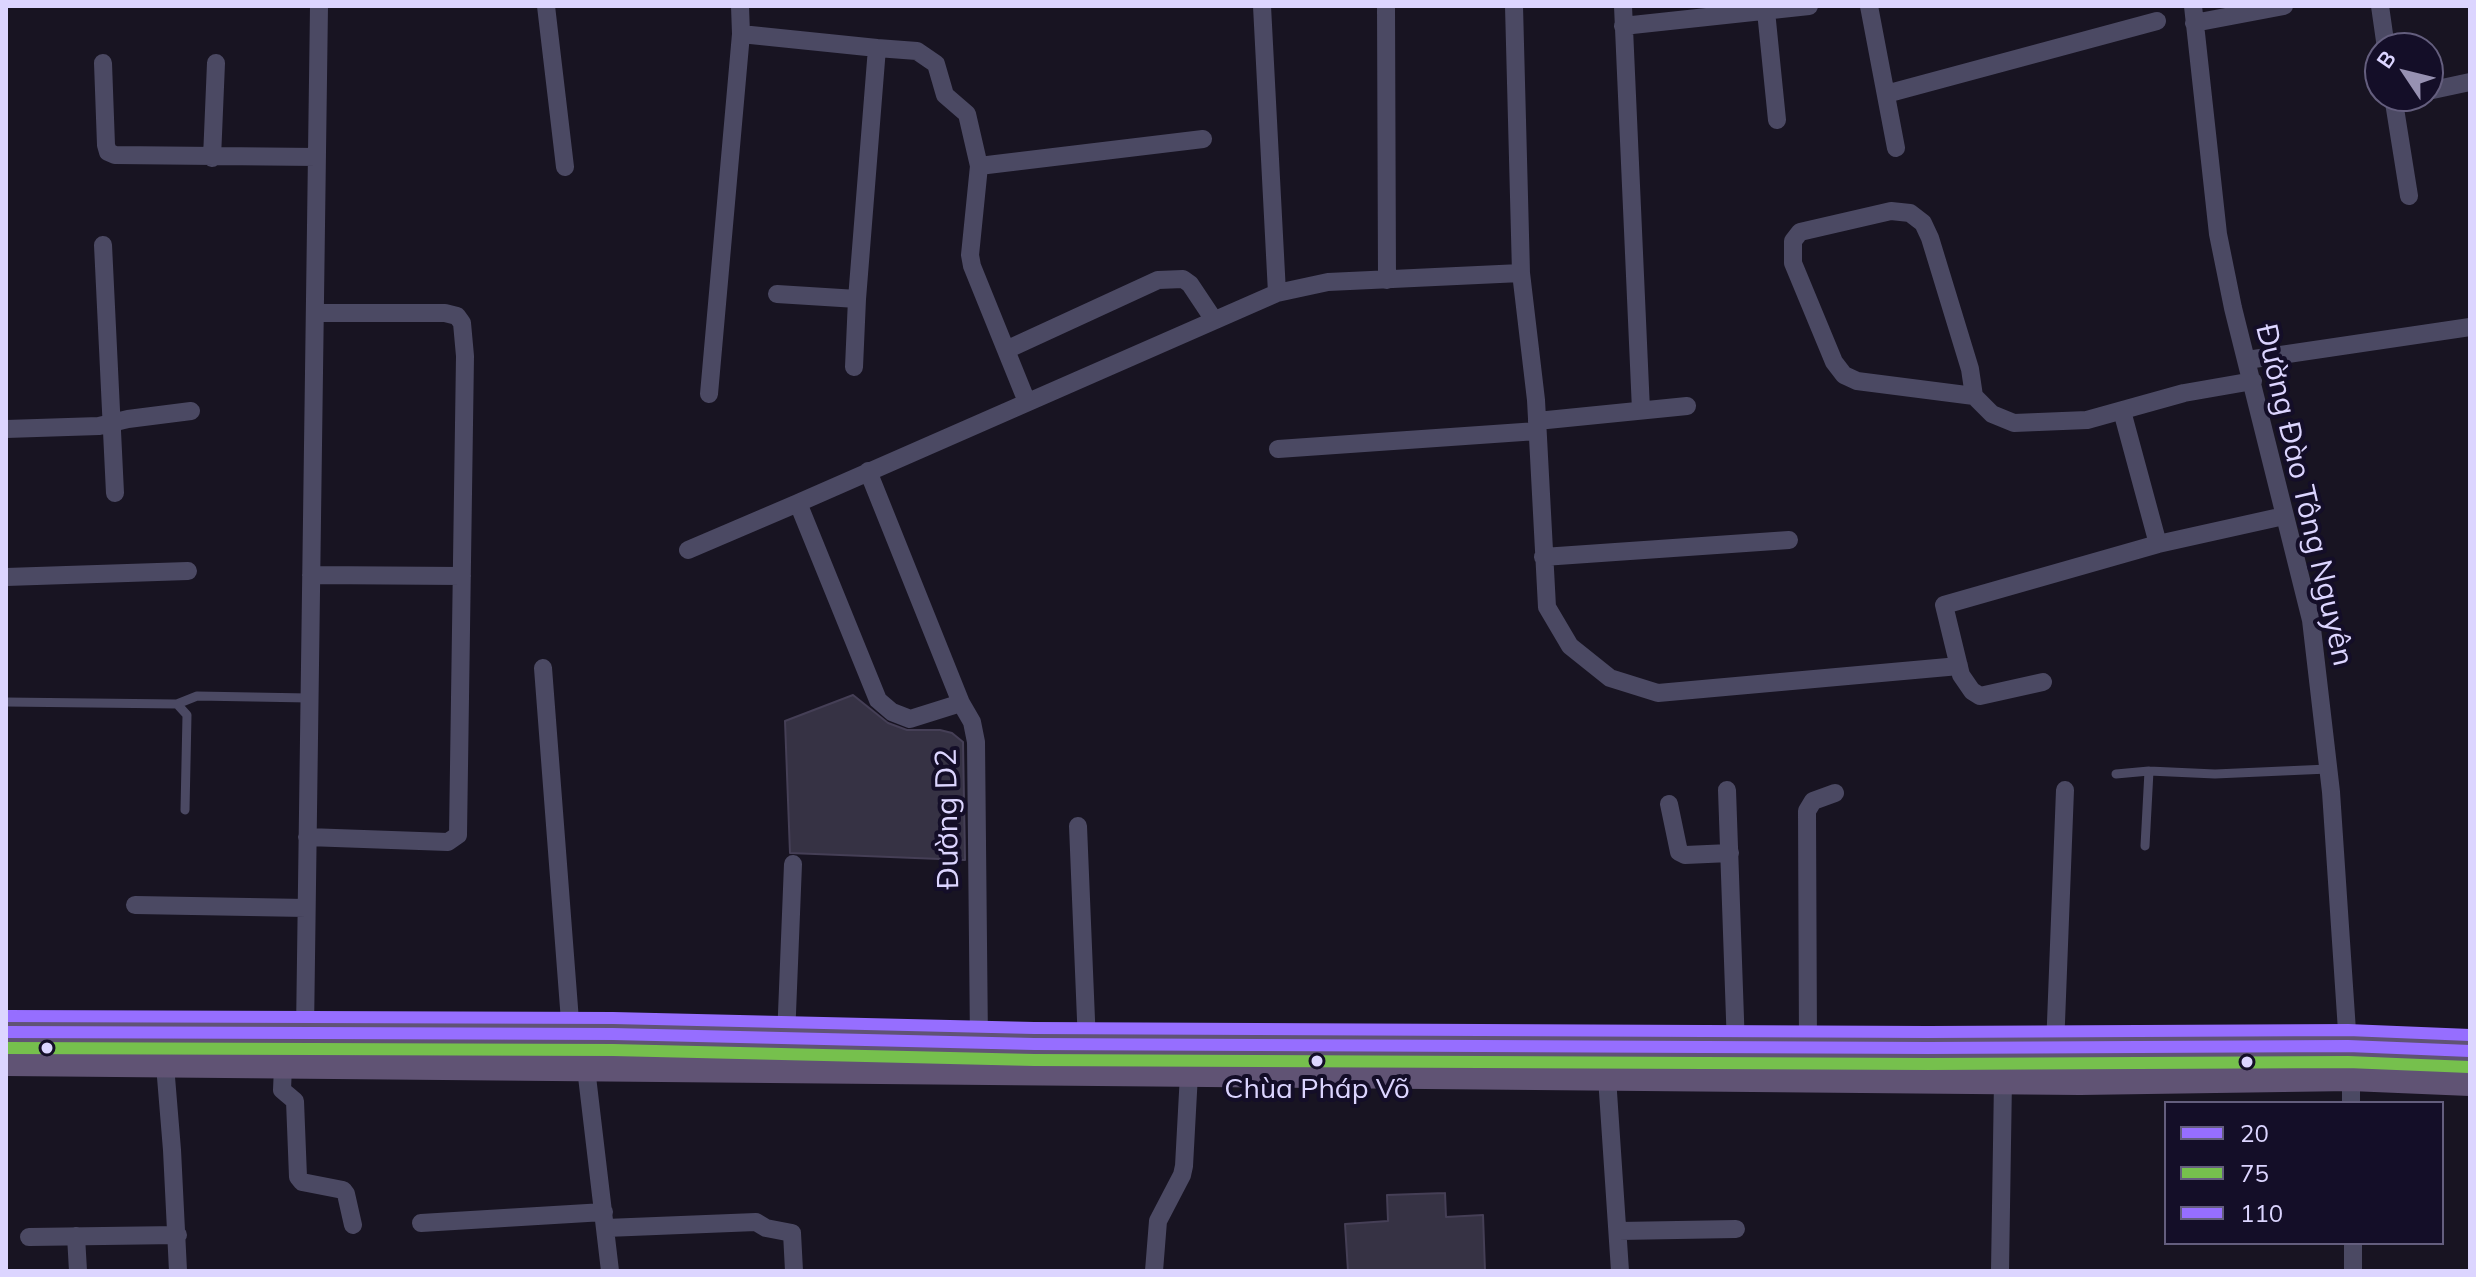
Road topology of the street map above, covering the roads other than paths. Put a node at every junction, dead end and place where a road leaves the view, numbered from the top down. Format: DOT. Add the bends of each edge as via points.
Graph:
graph roads {
  1 [pos="319,6"];
  2 [pos="546,6"];
  3 [pos="740,6"];
  4 [pos="1262,6"];
  5 [pos="1386,6"];
  6 [pos="1514,6"];
  7 [pos="1623,6"];
  8 [pos="1809,6"];
  9 [pos="1869,6"];
  10 [pos="2284,6"];
  11 [pos="2380,6"];
  12 [pos="1766,11"];
  13 [pos="2193,14"];
  14 [pos="2157,21"];
  15 [pos="1623,26"];
  16 [pos="2384,32"];
  17 [pos="741,34"];
  18 [pos="877,48"];
  19 [pos="103,63"];
  20 [pos="216,63"];
  21 [pos="2470,82"];
  22 [pos="2444,88"];
  23 [pos="1886,94"];
  24 [pos="2400,112"];
  25 [pos="1777,120"];
  26 [pos="1203,139"];
  27 [pos="1896,148"];
  28 [pos="317,157"];
  29 [pos="212,158"];
  30 [pos="979,166"];
  31 [pos="565,167"];
  32 [pos="2409,196"];
  33 [pos="103,245"];
  34 [pos="1521,273"];
  35 [pos="1387,280"];
  36 [pos="1277,293"];
  37 [pos="777,294"];
  38 [pos="857,299"];
  39 [pos="317,313"];
  40 [pos="1214,320"];
  41 [pos="2470,327"];
  42 [pos="1006,350"];
  43 [pos="2247,360"];
  44 [pos="854,367"];
  45 [pos="2253,381"];
  46 [pos="709,394"];
  47 [pos="1974,396"];
  48 [pos="1027,402"];
  49 [pos="1687,406"];
  50 [pos="1641,410"];
  51 [pos="191,411"];
  52 [pos="2122,411"];
  53 [pos="111,424"];
  54 [pos="1537,426"];
  55 [pos="6,429"];
  56 [pos="1278,449"];
  57 [pos="868,471"];
  58 [pos="115,493"];
  59 [pos="798,503"];
  60 [pos="2284,516"];
  61 [pos="1789,540"];
  62 [pos="2158,544"];
  63 [pos="688,550"];
  64 [pos="1543,557"];
  65 [pos="188,571"];
  66 [pos="311,575"];
  67 [pos="462,576"];
  68 [pos="6,577"];
  69 [pos="1959,666"];
  70 [pos="543,668"];
  71 [pos="2043,682"];
  72 [pos="309,698"];
  73 [pos="6,702"];
  74 [pos="961,703"];
  75 [pos="177,704"];
  76 [pos="2328,769"];
  77 [pos="2149,771"];
  78 [pos="2116,774"];
  79 [pos="1727,790"];
  80 [pos="2065,790"];
  81 [pos="1835,793"];
  82 [pos="1669,804"];
  83 [pos="185,810"];
  84 [pos="1078,826"];
  85 [pos="307,837"];
  86 [pos="2145,846"];
  87 [pos="1730,853"];
  88 [pos="793,864"];
  89 [pos="135,905"];
  90 [pos="306,908"];
  91 [pos="6,1032"];
  92 [pos="305,1032"];
  93 [pos="571,1034"];
  94 [pos="786,1038"];
  95 [pos="979,1043"];
  96 [pos="1087,1044"];
  97 [pos="1382,1045"];
  98 [pos="2348,1046"];
  99 [pos="1736,1047"];
  100 [pos="1808,1047"];
  101 [pos="2055,1048"];
  102 [pos="2470,1051"];
  103 [pos="6,1062"];
  104 [pos="165,1065"];
  105 [pos="283,1066"];
  106 [pos="586,1068"];
  107 [pos="1189,1074"];
  108 [pos="1380,1075"];
  109 [pos="1607,1077"];
  110 [pos="2003,1080"];
  111 [pos="2470,1082"];
  112 [pos="2351,1090"];
  113 [pos="605,1220"];
  114 [pos="421,1223"];
  115 [pos="353,1225"];
  116 [pos="1736,1229"];
  117 [pos="1619,1231"];
  118 [pos="178,1235"];
  119 [pos="76,1236"];
  120 [pos="29,1237"];
  121 [pos="2353,1245"];
  122 [pos="78,1271"];
  123 [pos="178,1271"];
  124 [pos="610,1271"];
  125 [pos="794,1271"];
  126 [pos="1154,1271"];
  127 [pos="1620,1271"];
  128 [pos="2000,1271"];
  129 [pos="2353,1271"];
  1 -- 28 [label="street"];
  2 -- 31 [label="street"];
  3 -- 17 [label="street"];
  4 -- 36 [label="street"];
  5 -- 35 [label="street"];
  6 -- 34 [label="street"];
  7 -- 15 [label="street"];
  8 -- 12 [label="street"];
  9 -- 23 [label="street"];
  10 -- 13 [label="street"];
  11 -- 16 [label="street"];
  12 -- 15 [label="street"];
  12 -- 25 [label="street"];
  13 -- 43 [label="street, Đường Đào Tông Nguyên" via="2218,234"];
  14 -- 23 [label="street"];
  15 -- 50 [label="street"];
  17 -- 18 [label="street"];
  17 -- 46 [label="street"];
  18 -- 30 [label="street" via="917,51 936,64 945,95 967,114"];
  18 -- 38 [label="street"];
  19 -- 29 [label="street" via="108,152"];
  20 -- 29 [label="street"];
  21 -- 22 [label="street"];
  23 -- 27 [label="street"];
  24 -- 32 [label="street"];
  26 -- 30 [label="street"];
  28 -- 29 [label="street"];
  28 -- 39 [label="street"];
  30 -- 42 [label="street" via="970,255"];
  33 -- 53 [label="street"];
  34 -- 35 [label="street"];
  34 -- 54 [label="street"];
  35 -- 36 [label="street" via="1328,282"];
  36 -- 40 [label="street"];
  37 -- 38 [label="street"];
  38 -- 44 [label="street"];
  39 -- 66 [label="street"];
  39 -- 67 [label="street" via="445,313 462,323"];
  40 -- 42 [label="street" via="1190,284 1183,279 1158,280"];
  40 -- 48 [label="street"];
  41 -- 43 [label="street"];
  42 -- 48 [label="street"];
  43 -- 45 [label="street, Đường Đào Tông Nguyên"];
  45 -- 52 [label="street"];
  45 -- 60 [label="street, Đường Đào Tông Nguyên"];
  47 -- 47 [label="street" via="1923,223 1910,213 1891,211 1800,232 1793,241 1793,263 1844,375"];
  47 -- 52 [label="street" via="1992,414 2014,423 2087,420"];
  48 -- 57 [label="street"];
  49 -- 50 [label="street"];
  50 -- 54 [label="street"];
  51 -- 53 [label="street"];
  52 -- 62 [label="street"];
  53 -- 55 [label="street"];
  53 -- 58 [label="street"];
  54 -- 56 [label="street"];
  54 -- 64 [label="street"];
  57 -- 59 [label="street"];
  57 -- 74 [label="street, Đường D2"];
  59 -- 63 [label="street"];
  59 -- 74 [label="street" via="878,700 910,719"];
  60 -- 62 [label="street"];
  60 -- 76 [label="street, Đường Đào Tông Nguyên" via="2311,620"];
  61 -- 64 [label="street"];
  62 -- 69 [label="street" via="1944,605"];
  64 -- 69 [label="street" via="1547,607 1570,646 1610,678 1658,693"];
  65 -- 68 [label="street"];
  66 -- 67 [label="street"];
  66 -- 72 [label="street"];
  67 -- 85 [label="street" via="458,835 448,842"];
  69 -- 71 [label="street" via="1980,696"];
  70 -- 93 [label="street"];
  72 -- 75 [label="lane" via="197,696"];
  72 -- 85 [label="street"];
  73 -- 75 [label="lane"];
  74 -- 95 [label="street, Đường D2" via="976,742"];
  75 -- 83 [label="lane" via="187,715"];
  76 -- 77 [label="lane"];
  76 -- 98 [label="street, Đường Đào Tông Nguyên"];
  77 -- 78 [label="lane"];
  77 -- 86 [label="lane"];
  79 -- 87 [label="street"];
  80 -- 101 [label="street"];
  81 -- 100 [label="street" via="1813,801 1807,811"];
  82 -- 87 [label="street" via="1679,852"];
  84 -- 96 [label="street"];
  85 -- 90 [label="street"];
  87 -- 99 [label="street"];
  88 -- 94 [label="street"];
  89 -- 90 [label="street"];
  90 -- 92 [label="street"];
  91 -- 92 [label="main road"];
  92 -- 93 [label="main road"];
  93 -- 94 [label="main road"];
  94 -- 95 [label="main road"];
  95 -- 96 [label="main road"];
  96 -- 97 [label="main road"];
  97 -- 99 [label="main road"];
  97 -- 108 [label="main road"];
  98 -- 101 [label="main road"];
  98 -- 102 [label="main road"];
  98 -- 112 [label="main road"];
  99 -- 100 [label="main road"];
  100 -- 101 [label="main road"];
  103 -- 104 [label="main road"];
  104 -- 105 [label="main road"];
  104 -- 118 [label="street"];
  105 -- 106 [label="main road"];
  105 -- 115 [label="street" via="282,1090 295,1101 298,1177 343,1190"];
  106 -- 107 [label="main road"];
  106 -- 113 [label="street"];
  107 -- 108 [label="main road"];
  107 -- 126 [label="street" via="1184,1166 1158,1221"];
  108 -- 109 [label="main road"];
  109 -- 110 [label="main road"];
  109 -- 117 [label="street"];
  110 -- 112 [label="main road"];
  110 -- 128 [label="street"];
  111 -- 112 [label="main road"];
  113 -- 114 [label="street"];
  113 -- 124 [label="street"];
  113 -- 125 [label="street" via="756,1222 792,1233"];
  116 -- 117 [label="street"];
  117 -- 127 [label="street"];
  118 -- 119 [label="street"];
  118 -- 123 [label="street"];
  119 -- 120 [label="street"];
  119 -- 122 [label="street"];
  121 -- 129 [label="street"];
}
